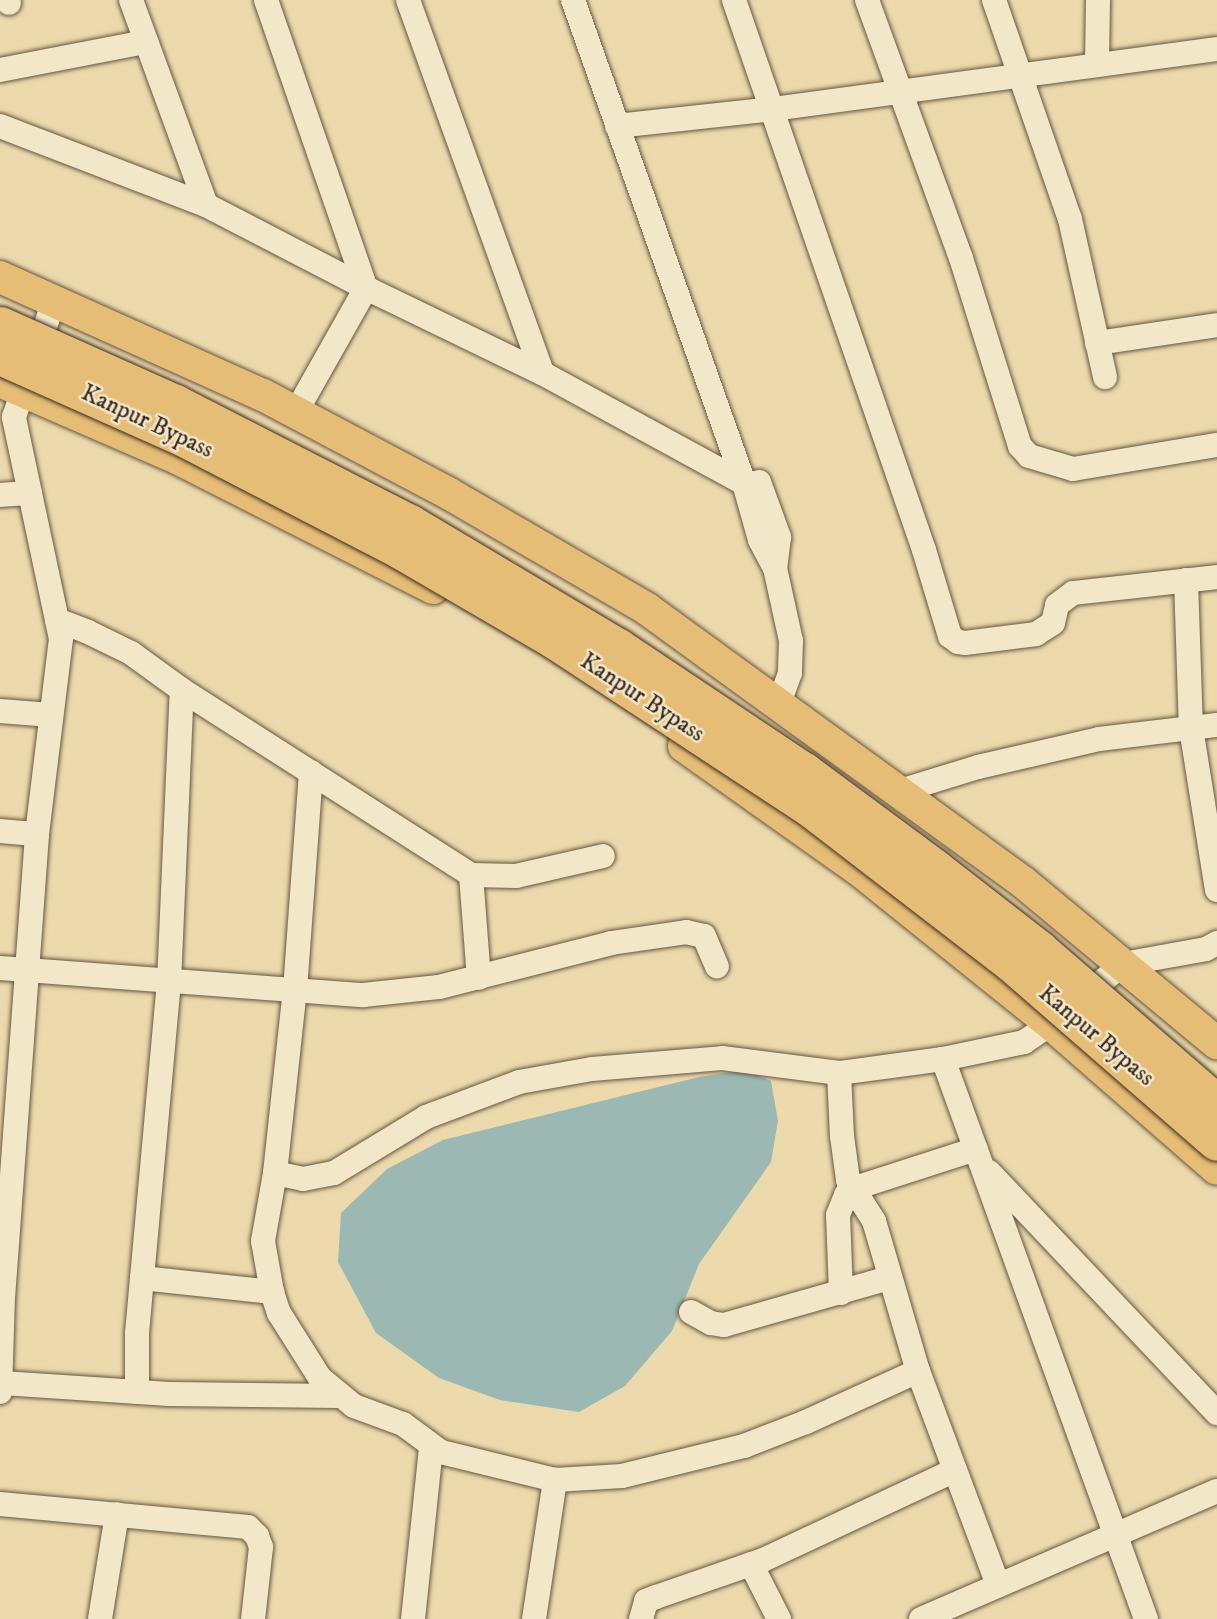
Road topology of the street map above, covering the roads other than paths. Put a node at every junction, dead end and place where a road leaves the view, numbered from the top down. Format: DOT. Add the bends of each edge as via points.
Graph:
graph roads {
  1 [pos="131,0"];
  2 [pos="266,0"];
  3 [pos="408,0"];
  4 [pos="573,0"];
  5 [pos="587,0"];
  6 [pos="734,0"];
  7 [pos="867,0"];
  8 [pos="994,0"];
  9 [pos="1098,0"];
  10 [pos="146,42"];
  11 [pos="1217,50"];
  12 [pos="1097,64"];
  13 [pos="0,70"];
  14 [pos="1017,74"];
  15 [pos="900,91"];
  16 [pos="773,109"];
  17 [pos="624,125"];
  18 [pos="0,126"];
  19 [pos="206,205"];
  20 [pos="0,277"];
  21 [pos="366,288"];
  22 [pos="54,301"];
  23 [pos="0,325"];
  24 [pos="1217,325"];
  25 [pos="1097,343"];
  26 [pos="0,356"];
  27 [pos="542,373"];
  28 [pos="1105,377"];
  29 [pos="11,385"];
  30 [pos="296,412"];
  31 [pos="1217,445"];
  32 [pos="751,484"];
  33 [pos="30,493"];
  34 [pos="0,495"];
  35 [pos="1217,577"];
  36 [pos="1186,580"];
  37 [pos="57,621"];
  38 [pos="182,690"];
  39 [pos="779,703"];
  40 [pos="0,711"];
  41 [pos="51,715"];
  42 [pos="1217,725"];
  43 [pos="1191,728"];
  44 [pos="311,772"];
  45 [pos="900,791"];
  46 [pos="0,831"];
  47 [pos="37,834"];
  48 [pos="603,856"];
  49 [pos="471,875"];
  50 [pos="1217,890"];
  51 [pos="1217,943"];
  52 [pos="1123,964"];
  53 [pos="717,966"];
  54 [pos="0,968"];
  55 [pos="27,971"];
  56 [pos="479,978"];
  57 [pos="169,983"];
  58 [pos="295,989"];
  59 [pos="1051,1024"];
  60 [pos="1217,1043"];
  61 [pos="943,1059"];
  62 [pos="839,1073"];
  63 [pos="9,1093"];
  64 [pos="1217,1103"];
  65 [pos="1217,1142"];
  66 [pos="979,1157"];
  67 [pos="1217,1169"];
  68 [pos="275,1173"];
  69 [pos="852,1189"];
  70 [pos="142,1278"];
  71 [pos="889,1278"];
  72 [pos="272,1292"];
  73 [pos="841,1293"];
  74 [pos="691,1312"];
  75 [pos="918,1371"];
  76 [pos="1,1388"];
  77 [pos="137,1392"];
  78 [pos="338,1396"];
  79 [pos="1217,1413"];
  80 [pos="432,1447"];
  81 [pos="955,1469"];
  82 [pos="555,1480"];
  83 [pos="1217,1490"];
  84 [pos="0,1504"];
  85 [pos="117,1514"];
  86 [pos="1116,1535"];
  87 [pos="751,1564"];
  88 [pos="998,1585"];
  89 [pos="100,1619"];
  90 [pos="253,1619"];
  91 [pos="413,1619"];
  92 [pos="534,1619"];
  93 [pos="641,1619"];
  94 [pos="779,1619"];
  95 [pos="921,1619"];
  96 [pos="1146,1619"];
  1 -- 10 [label="street"];
  2 -- 21 [label="street"];
  3 -- 27 [label="street"];
  4 -- 17 [label="street"];
  5 -- 17 [label="street"];
  6 -- 16 [label="street"];
  7 -- 15 [label="street"];
  8 -- 14 [label="street"];
  9 -- 12 [label="street"];
  10 -- 13 [label="street"];
  10 -- 19 [label="street"];
  11 -- 12 [label="street"];
  12 -- 14 [label="street"];
  14 -- 15 [label="street"];
  14 -- 25 [label="street" via="1070,219"];
  15 -- 16 [label="street"];
  15 -- 31 [label="street" via="961,258 1020,446 1030,456 1073,469"];
  16 -- 17 [label="street"];
  16 -- 36 [label="street" via="950,636 965,643 1037,634 1053,623 1057,606 1073,593"];
  17 -- 32 [label="street"];
  18 -- 19 [label="street"];
  19 -- 21 [label="street"];
  20 -- 22 [label="main road"];
  21 -- 27 [label="street"];
  21 -- 30 [label="street"];
  22 -- 29 [label="street"];
  22 -- 30 [label="main road"];
  23 -- 64 [label="highway, Kanpur Bypass, bridge" via="278,454 410,523 618,647 804,771 935,868 1039,949"];
  24 -- 25 [label="street"];
  25 -- 28 [label="street"];
  26 -- 65 [label="highway, Kanpur Bypass, bridge" via="184,438 400,550 554,640 811,809 1012,964"];
  27 -- 32 [label="street"];
  29 -- 33 [label="street"];
  29 -- 59 [label="main road" via="179,459 424,583 629,707 858,869"];
  30 -- 39 [label="main road" via="448,493 647,609"];
  32 -- 39 [label="street" via="760,540 775,568 791,641 790,673"];
  33 -- 34 [label="street"];
  33 -- 37 [label="street"];
  35 -- 36 [label="street"];
  36 -- 43 [label="street"];
  37 -- 38 [label="street" via="131,653"];
  37 -- 41 [label="street" via="61,639"];
  38 -- 44 [label="street"];
  38 -- 57 [label="street"];
  39 -- 45 [label="main road"];
  40 -- 41 [label="street"];
  41 -- 47 [label="street"];
  42 -- 43 [label="street"];
  43 -- 45 [label="street" via="1099,739 978,767"];
  43 -- 50 [label="street"];
  44 -- 49 [label="street"];
  44 -- 58 [label="street"];
  45 -- 52 [label="main road"];
  46 -- 47 [label="street"];
  47 -- 55 [label="street"];
  48 -- 49 [label="street" via="516,876"];
  49 -- 56 [label="street"];
  51 -- 52 [label="street"];
  52 -- 59 [label="street"];
  52 -- 60 [label="main road"];
  53 -- 56 [label="street" via="704,936 686,932 611,943"];
  54 -- 55 [label="street"];
  55 -- 57 [label="street"];
  55 -- 63 [label="street"];
  56 -- 58 [label="street" via="363,995"];
  57 -- 58 [label="street"];
  57 -- 70 [label="street"];
  58 -- 68 [label="street"];
  59 -- 61 [label="street" via="1024,1042"];
  59 -- 67 [label="main road"];
  61 -- 62 [label="street"];
  61 -- 66 [label="street"];
  62 -- 68 [label="street" via="722,1058 592,1069 519,1082 426,1117 334,1173 303,1179"];
  62 -- 69 [label="street" via="846,1173"];
  63 -- 76 [label="street"];
  66 -- 69 [label="street"];
  66 -- 79 [label="street"];
  66 -- 86 [label="street"];
  68 -- 72 [label="street" via="263,1241"];
  69 -- 71 [label="street" via="874,1221"];
  69 -- 73 [label="street" via="838,1215"];
  70 -- 72 [label="street"];
  70 -- 77 [label="street"];
  71 -- 73 [label="street"];
  71 -- 75 [label="street"];
  72 -- 78 [label="street" via="301,1349"];
  73 -- 74 [label="street" via="724,1325 711,1324"];
  75 -- 81 [label="street"];
  75 -- 82 [label="street" via="744,1446 622,1476"];
  76 -- 77 [label="street"];
  77 -- 78 [label="street"];
  78 -- 80 [label="street" via="403,1424"];
  80 -- 82 [label="street" via="477,1463"];
  80 -- 91 [label="street"];
  81 -- 87 [label="street"];
  81 -- 88 [label="street"];
  82 -- 92 [label="street"];
  83 -- 86 [label="street"];
  84 -- 85 [label="street"];
  85 -- 89 [label="street"];
  85 -- 90 [label="street" via="248,1527 261,1547"];
  86 -- 88 [label="street"];
  86 -- 96 [label="street"];
  87 -- 93 [label="street" via="646,1601"];
  87 -- 94 [label="street"];
  88 -- 95 [label="street"];
}
